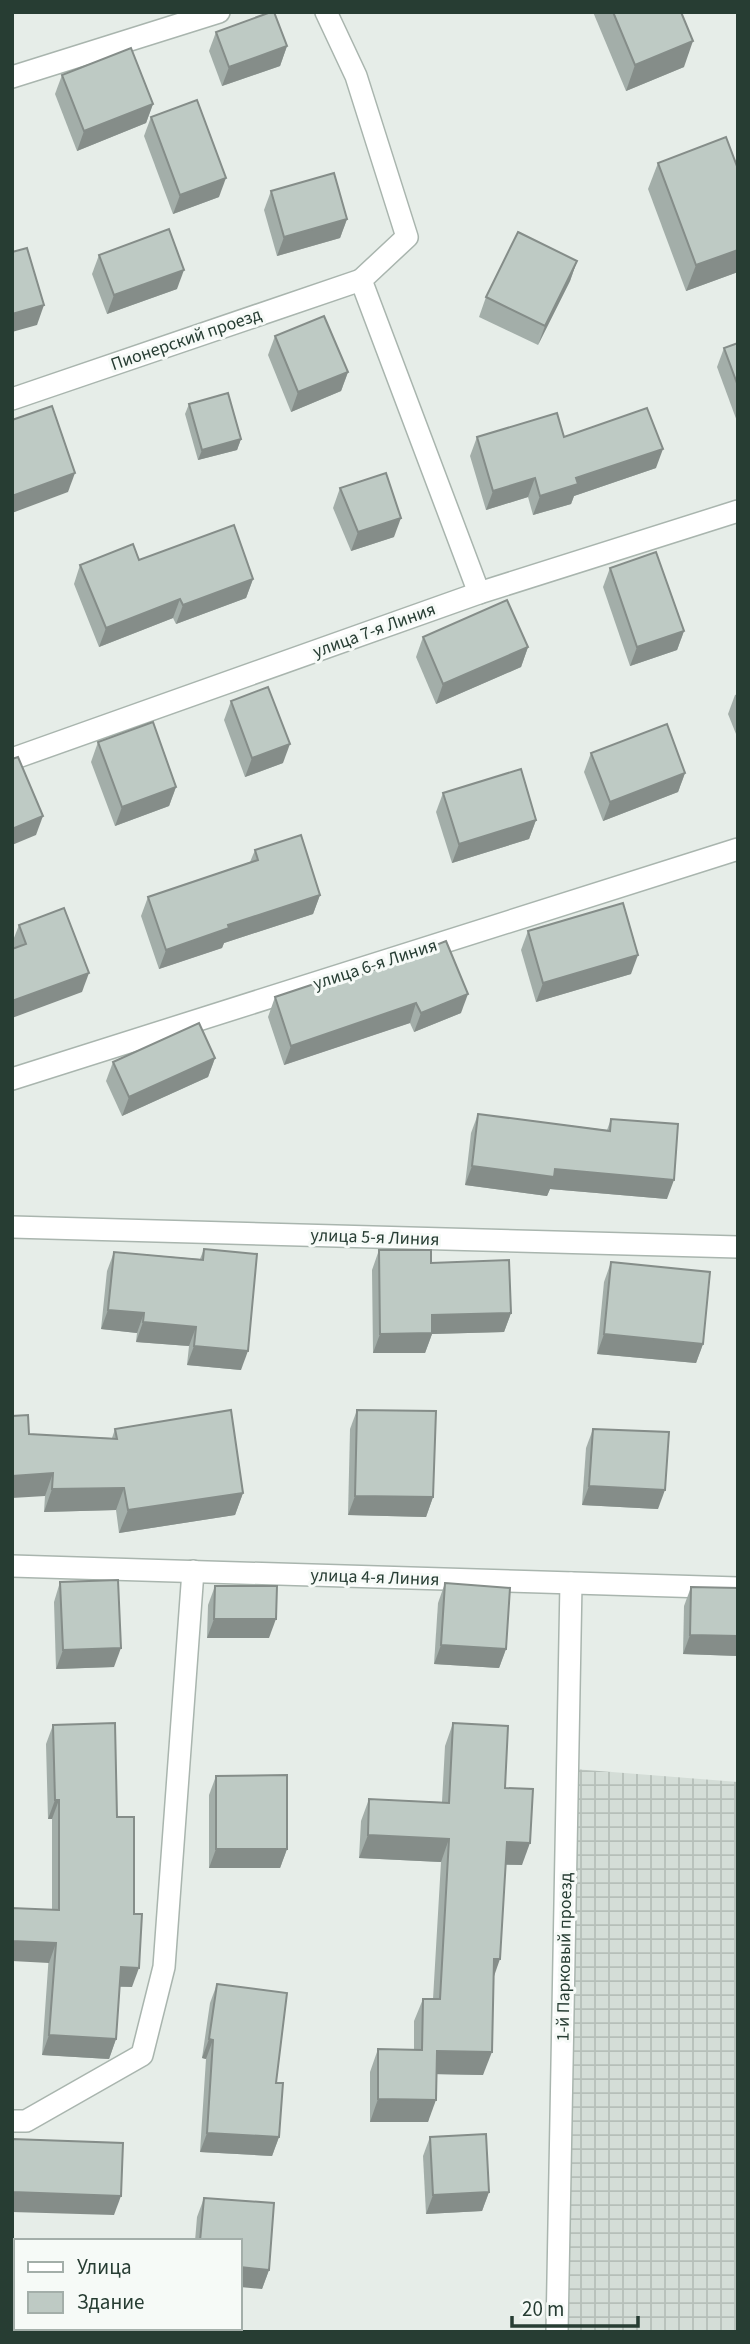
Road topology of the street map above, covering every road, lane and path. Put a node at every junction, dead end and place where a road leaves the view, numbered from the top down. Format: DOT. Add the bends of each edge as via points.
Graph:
graph roads {
  1 [pos="219,12"];
  2 [pos="326,12"];
  3 [pos="12,77"];
  4 [pos="360,280"];
  5 [pos="12,399"];
  6 [pos="738,511"];
  7 [pos="480,593"];
  8 [pos="12,759"];
  9 [pos="738,849"];
  10 [pos="12,1079"];
  11 [pos="12,1227"];
  12 [pos="738,1247"];
  13 [pos="12,1566"];
  14 [pos="193,1572"];
  15 [pos="571,1583"];
  16 [pos="738,1588"];
  17 [pos="12,2122"];
  18 [pos="557,2332"];
  1 -- 3 [label="lane"];
  2 -- 4 [label="lane" via="356,76 407,237"];
  4 -- 5 [label="lane, Пионерский проезд"];
  4 -- 7 [label="lane"];
  6 -- 7 [label="lane, улица 7-я Линия"];
  7 -- 8 [label="lane, улица 7-я Линия"];
  9 -- 10 [label="lane, улица 6-я Линия"];
  11 -- 12 [label="lane, улица 5-я Линия"];
  13 -- 14 [label="lane, улица 4-я Линия"];
  14 -- 15 [label="lane, улица 4-я Линия"];
  14 -- 17 [label="lane" via="164,1966 142,2055 26,2122"];
  15 -- 16 [label="lane, улица 4-я Линия"];
  15 -- 18 [label="lane, 1-й Парковый проезд"];
}
